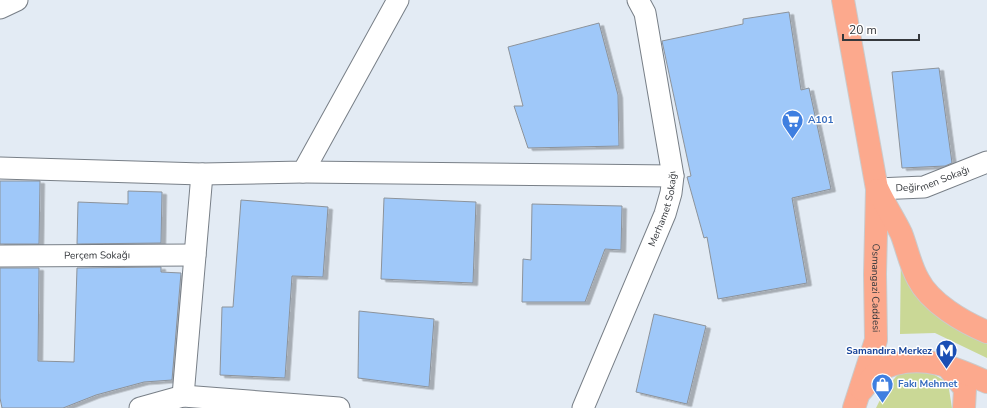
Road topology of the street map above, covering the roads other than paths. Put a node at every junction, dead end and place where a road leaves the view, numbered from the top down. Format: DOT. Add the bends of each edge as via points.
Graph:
graph roads {
  1 [pos="17,0"];
  2 [pos="398,0"];
  3 [pos="638,0"];
  4 [pos="843,0"];
  5 [pos="0,8"];
  6 [pos="987,162"];
  7 [pos="0,168"];
  8 [pos="303,172"];
  9 [pos="202,174"];
  10 [pos="673,176"];
  11 [pos="877,189"];
  12 [pos="195,255"];
  13 [pos="0,256"];
  14 [pos="987,332"];
  15 [pos="947,365"];
  16 [pos="987,382"];
  17 [pos="183,396"];
  18 [pos="857,401"];
  19 [pos="140,408"];
  20 [pos="339,408"];
  21 [pos="583,408"];
  22 [pos="964,408"];
  1 -- 5 [label="street"];
  2 -- 8 [label="street"];
  3 -- 10 [label="street, Merhamet Sokağı" via="645,13"];
  4 -- 11 [label="main road, Osmangazi Caddesi"];
  6 -- 11 [label="street, Değirmen Sokağı" via="924,187"];
  7 -- 9 [label="street"];
  8 -- 9 [label="street"];
  8 -- 10 [label="street"];
  9 -- 12 [label="street"];
  10 -- 21 [label="street, Merhamet Sokağı" via="665,214"];
  11 -- 14 [label="main road, Osmangazi Caddesi" via="901,233 918,279 927,292 940,304 973,326"];
  11 -- 18 [label="main road, Osmangazi Caddesi" via="876,340"];
  12 -- 13 [label="street, Perçem Sokağı"];
  12 -- 17 [label="street"];
  15 -- 16 [label="main road"];
  15 -- 18 [label="main road" via="909,360 886,367 876,373"];
  15 -- 22 [label="main road" via="965,390"];
  17 -- 19 [label="street"];
  17 -- 20 [label="street"];
}
